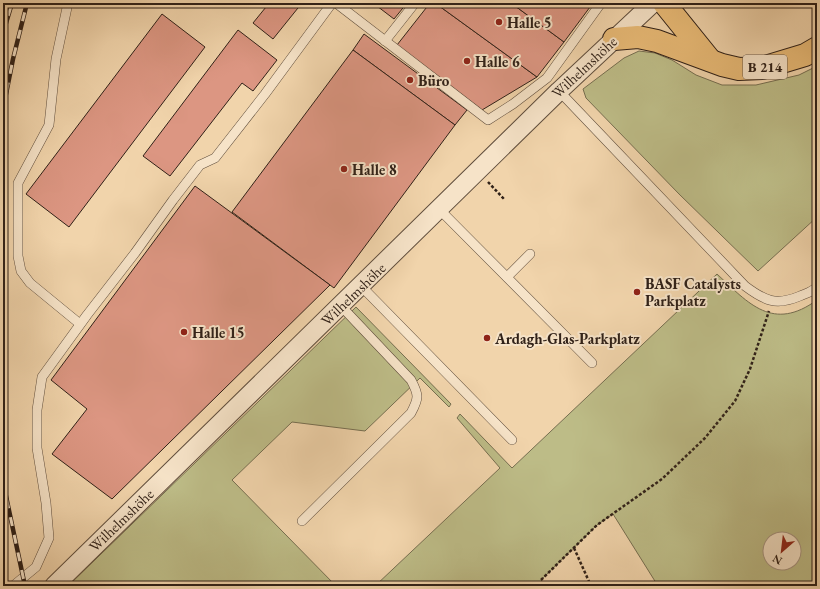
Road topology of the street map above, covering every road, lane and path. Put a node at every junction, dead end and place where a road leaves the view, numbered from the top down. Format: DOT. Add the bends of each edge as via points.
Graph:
graph roads {
  1 [pos="68,3"];
  2 [pos="332,3"];
  3 [pos="336,3"];
  4 [pos="415,3"];
  5 [pos="601,3"];
  6 [pos="653,3"];
  7 [pos="664,3"];
  8 [pos="614,40"];
  9 [pos="385,41"];
  10 [pos="817,48"];
  11 [pos="711,61"];
  12 [pos="559,91"];
  13 [pos="487,181"];
  14 [pos="504,199"];
  15 [pos="439,209"];
  16 [pos="530,254"];
  17 [pos="507,277"];
  18 [pos="361,286"];
  19 [pos="817,287"];
  20 [pos="772,301"];
  21 [pos="341,306"];
  22 [pos="80,324"];
  23 [pos="592,363"];
  24 [pos="512,440"];
  25 [pos="302,520"];
  26 [pos="574,548"];
  27 [pos="541,580"];
  28 [pos="13,586"];
  29 [pos="54,586"];
  30 [pos="591,586"];
  1 -- 22 [label="lane" via="56,59 49,125 18,183 18,256 21,271 30,283"];
  2 -- 22 [label="lane" via="215,158 200,165"];
  3 -- 9 [label="lane"];
  4 -- 9 [label="lane"];
  5 -- 9 [label="lane" via="547,78 488,120"];
  6 -- 8 [label="street, Wilhelmshöhe"];
  7 -- 11 [label="highway"];
  8 -- 11 [label="highway, B 214" via="638,37 657,41"];
  8 -- 12 [label="street, Wilhelmshöhe"];
  10 -- 11 [label="highway, B 214" via="762,68 739,69"];
  12 -- 15 [label="street, Wilhelmshöhe"];
  12 -- 20 [label="lane" via="745,286"];
  13 -- 14 [label="path"];
  15 -- 17 [label="lane"];
  15 -- 18 [label="street, Wilhelmshöhe"];
  16 -- 17 [label="lane"];
  17 -- 23 [label="lane"];
  18 -- 21 [label="street, Wilhelmshöhe"];
  18 -- 24 [label="lane"];
  19 -- 20 [label="lane" via="789,300"];
  20 -- 26 [label="path" via="750,370 735,401 705,438 662,479 597,525"];
  21 -- 25 [label="lane" via="411,380 418,392 417,401 412,413"];
  21 -- 29 [label="street, Wilhelmshöhe"];
  22 -- 28 [label="lane" via="42,377 37,410 37,448 49,538 36,567"];
  26 -- 27 [label="path"];
  26 -- 30 [label="path"];
}
